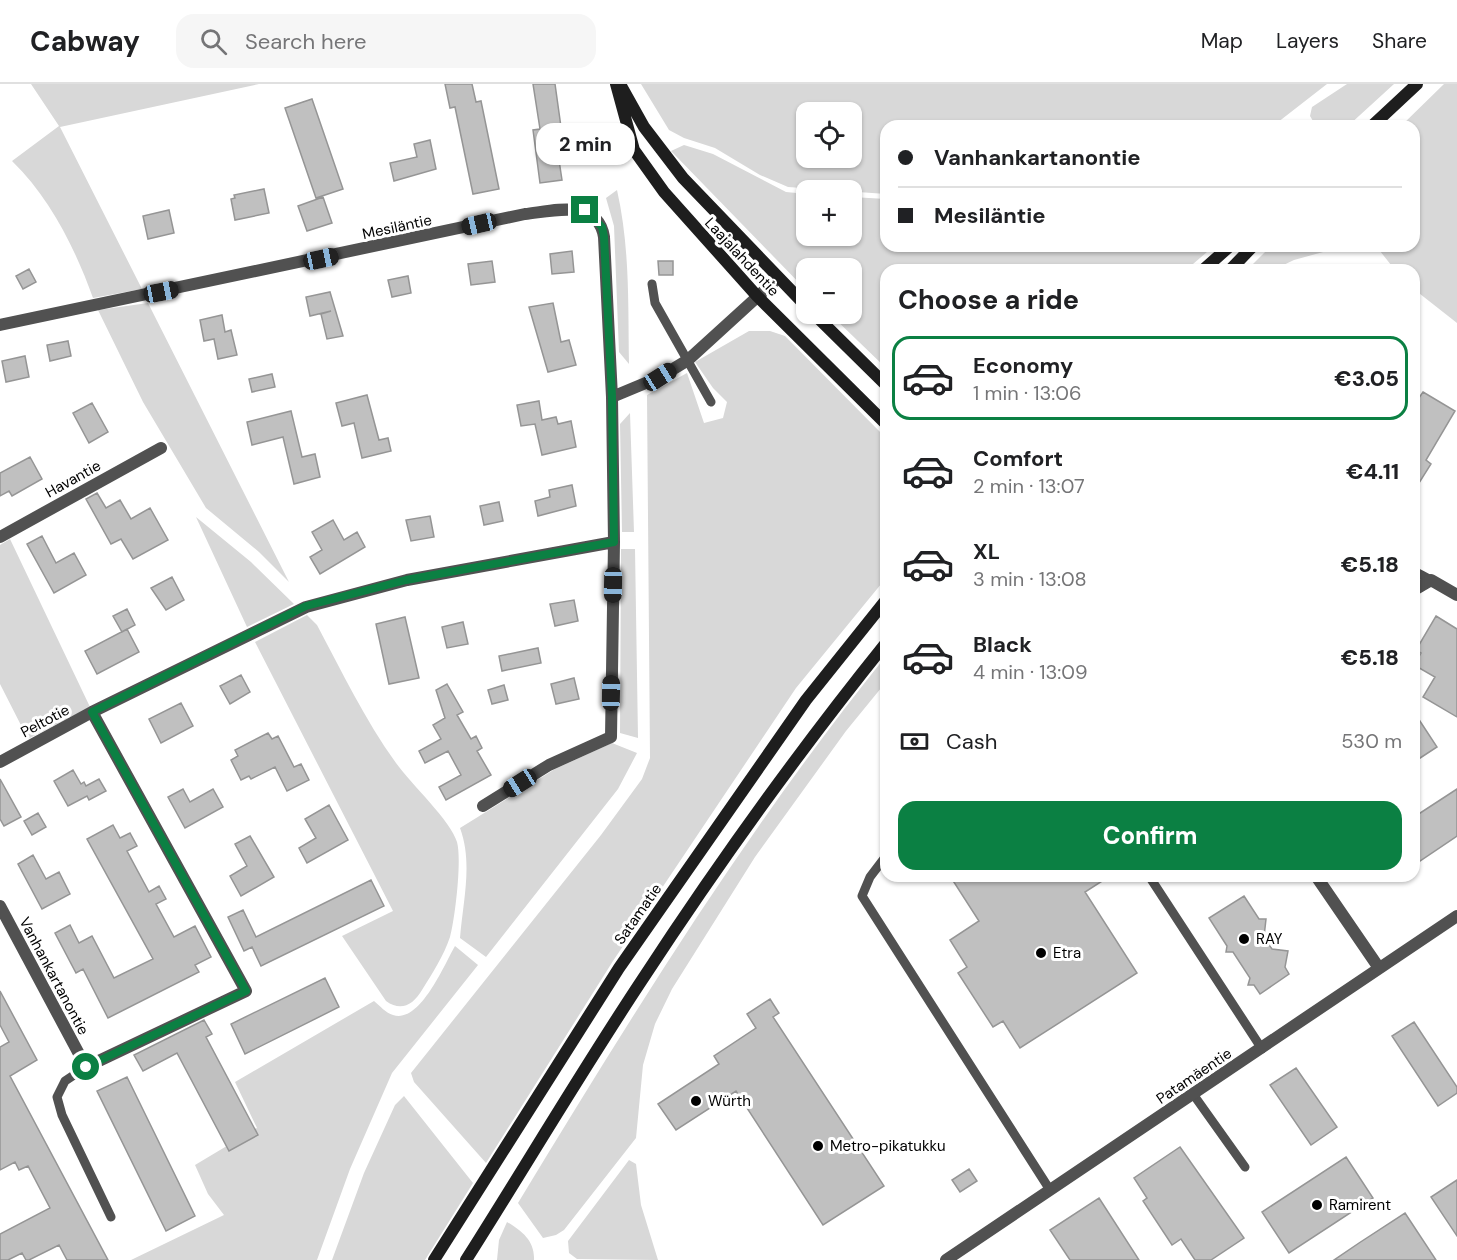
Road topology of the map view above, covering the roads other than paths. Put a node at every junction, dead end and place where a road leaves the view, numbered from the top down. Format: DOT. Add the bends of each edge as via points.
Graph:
graph roads {
  1 [pos="616,84"];
  2 [pos="620,84"];
  3 [pos="1417,84"];
  4 [pos="1378,120"];
  5 [pos="1223,252"];
  6 [pos="1247,252"];
  7 [pos="1210,264"];
  8 [pos="1236,264"];
  9 [pos="778,278"];
  10 [pos="652,284"];
  11 [pos="758,296"];
  12 [pos="796,296"];
  13 [pos="824,324"];
  14 [pos="0,325"];
  15 [pos="688,360"];
  16 [pos="880,379"];
  17 [pos="612,397"];
  18 [pos="711,402"];
  19 [pos="880,418"];
  20 [pos="161,448"];
  21 [pos="0,537"];
  22 [pos="614,542"];
  23 [pos="1420,574"];
  24 [pos="1431,580"];
  25 [pos="1420,586"];
  26 [pos="1457,595"];
  27 [pos="880,608"];
  28 [pos="880,650"];
  29 [pos="92,712"];
  30 [pos="0,762"];
  31 [pos="483,806"];
  32 [pos="880,864"];
  33 [pos="1153,882"];
  34 [pos="1320,882"];
  35 [pos="0,906"];
  36 [pos="1457,916"];
  37 [pos="1379,968"];
  38 [pos="1262,1049"];
  39 [pos="86,1067"];
  40 [pos="1193,1094"];
  41 [pos="1245,1167"];
  42 [pos="1050,1190"];
  43 [pos="111,1217"];
  44 [pos="434,1260"];
  45 [pos="466,1260"];
  46 [pos="946,1260"];
  1 -- 11 [label="main road, Laajalahdentie" via="634,150 664,192"];
  2 -- 9 [label="main road, Laajalahdentie" via="648,134 683,178"];
  3 -- 4 [label="main road"];
  5 -- 7 [label="main road"];
  6 -- 8 [label="main road"];
  9 -- 11 [label="street"];
  9 -- 12 [label="main road, Laajalahdentie"];
  10 -- 15 [label="lane" via="655,303"];
  11 -- 15 [label="street"];
  11 -- 19 [label="main road, Laajalahdentie"];
  13 -- 16 [label="main road"];
  14 -- 17 [label="street, Mesiläntie" via="525,214 585,210 602,227"];
  15 -- 17 [label="street" via="660,377"];
  15 -- 18 [label="lane"];
  17 -- 22 [label="street, Mesiläntie"];
  20 -- 21 [label="street, Havantie"];
  22 -- 29 [label="street, Peltotie" via="406,580 306,606"];
  22 -- 31 [label="street, Mesiläntie" via="611,737 549,765"];
  23 -- 24 [label="lane"];
  24 -- 25 [label="street"];
  24 -- 26 [label="street"];
  27 -- 44 [label="main road, Satamatie" via="806,700 619,968"];
  28 -- 45 [label="main road" via="755,815 648,971"];
  29 -- 30 [label="street, Peltotie"];
  29 -- 39 [label="street" via="246,991"];
  32 -- 42 [label="lane" via="862,896"];
  33 -- 38 [label="lane"];
  34 -- 37 [label="street"];
  35 -- 39 [label="street, Vanhankartanontie"];
  36 -- 37 [label="street, Patamäentie"];
  37 -- 38 [label="street, Patamäentie"];
  38 -- 40 [label="street, Patamäentie"];
  39 -- 43 [label="lane" via="65,1081 57,1097"];
  40 -- 41 [label="lane"];
  40 -- 42 [label="street, Patamäentie"];
  42 -- 46 [label="street, Patamäentie"];
}
